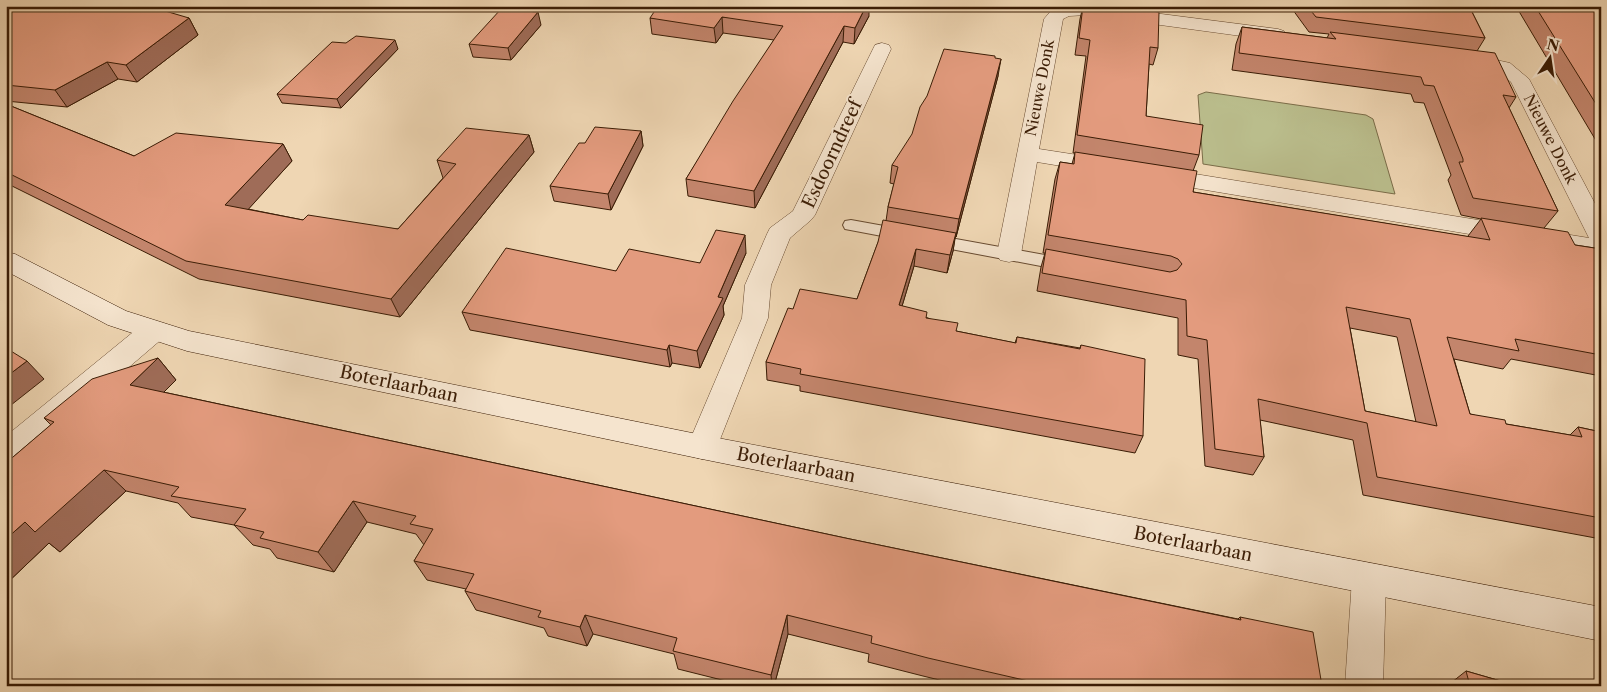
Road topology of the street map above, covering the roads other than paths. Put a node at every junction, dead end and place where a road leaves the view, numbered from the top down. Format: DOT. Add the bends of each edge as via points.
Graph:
graph roads {
  1 [pos="1291,36"];
  2 [pos="882,50"];
  3 [pos="1446,57"];
  4 [pos="1028,154"];
  5 [pos="852,225"];
  6 [pos="1601,238"];
  7 [pos="1601,248"];
  8 [pos="1009,254"];
  9 [pos="6,260"];
  10 [pos="1086,268"];
  11 [pos="153,331"];
  12 [pos="702,447"];
  13 [pos="6,454"];
  14 [pos="1369,579"];
  15 [pos="1601,624"];
  16 [pos="1364,686"];
  1 -- 4 [label="street, Nieuwe Donk" via="1087,10 1062,11 1053,19"];
  2 -- 12 [label="street, Esdoorndreef" via="803,215 779,234 758,285 755,318"];
  3 -- 6 [label="street, Nieuwe Donk" via="1496,65 1519,79"];
  4 -- 7 [label="street, Nieuwe Donk"];
  4 -- 8 [label="street, Nieuwe Donk"];
  5 -- 8 [label="lane"];
  8 -- 10 [label="lane"];
  9 -- 11 [label="street, Boterlaarbaan" via="117,318"];
  11 -- 12 [label="street, Boterlaarbaan" via="187,341"];
  11 -- 13 [label="street"];
  12 -- 14 [label="street, Boterlaarbaan"];
  14 -- 15 [label="street, Boterlaarbaan"];
  14 -- 16 [label="street"];
}
